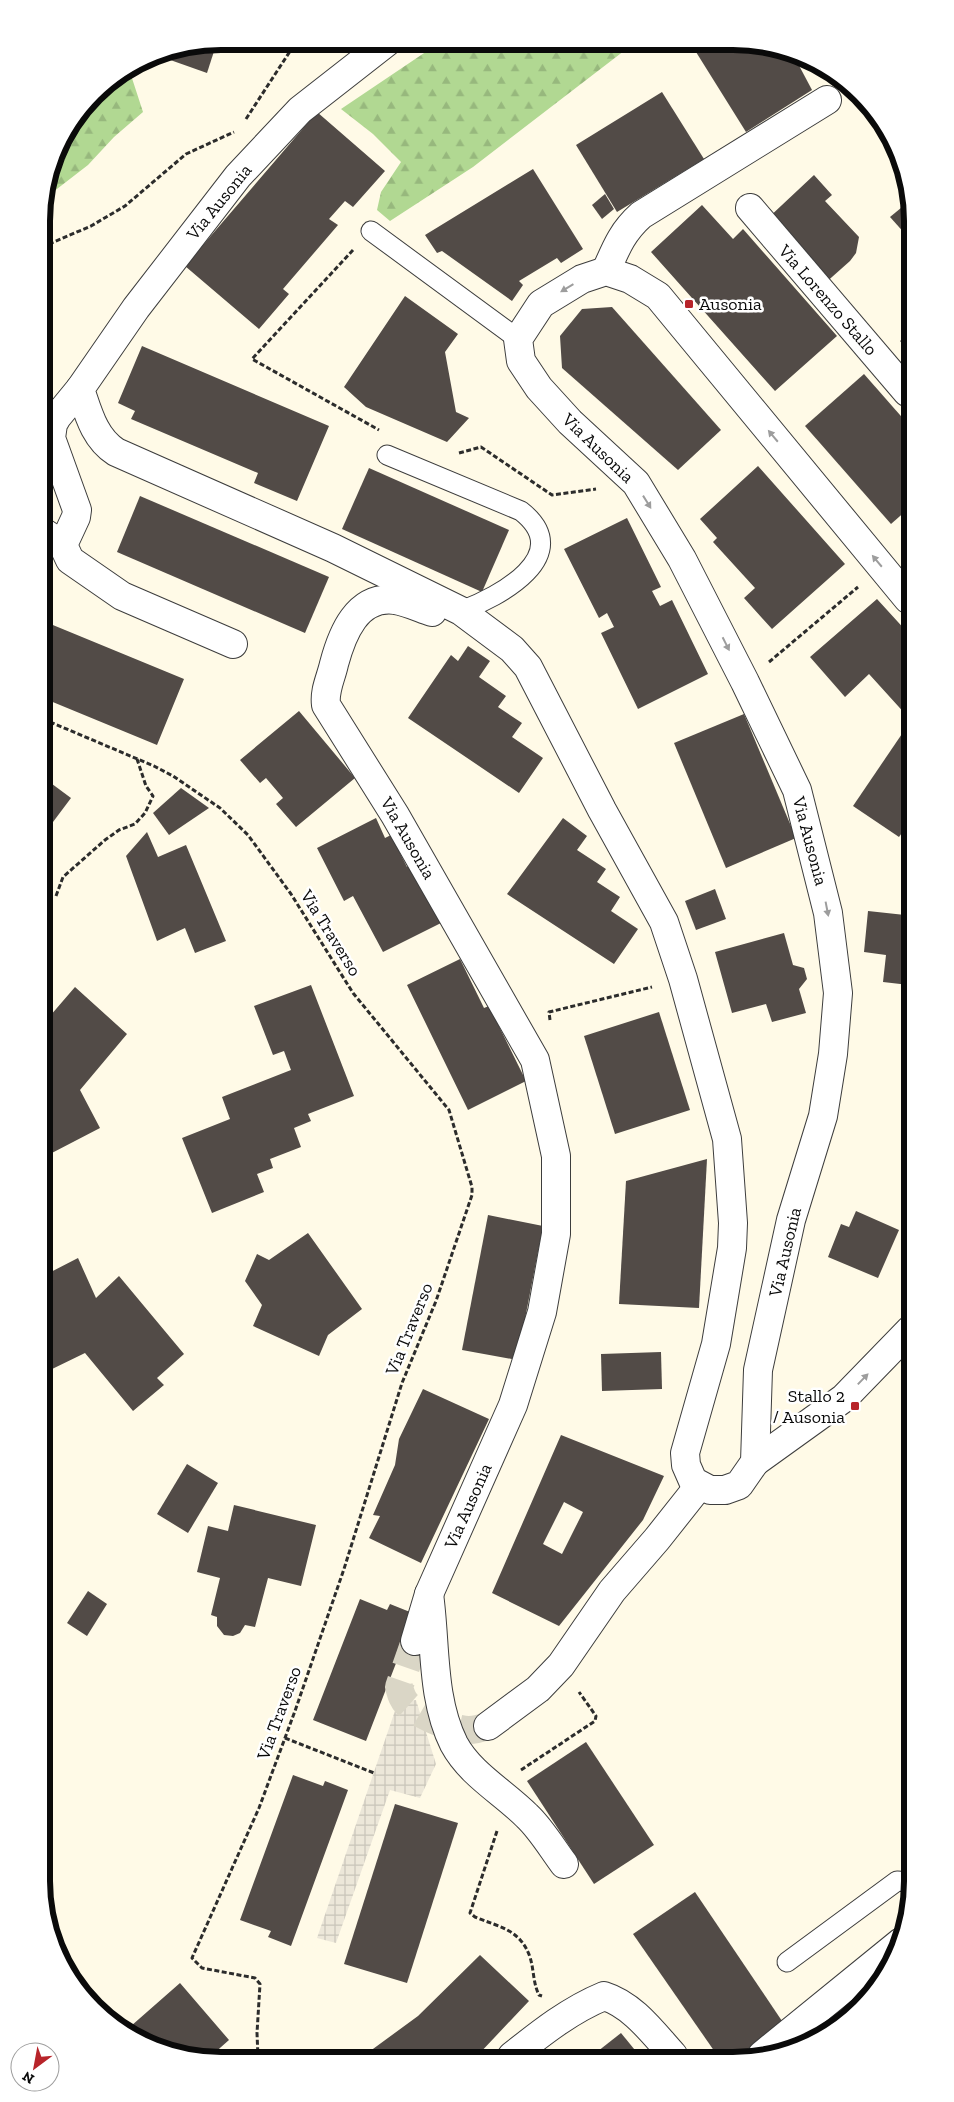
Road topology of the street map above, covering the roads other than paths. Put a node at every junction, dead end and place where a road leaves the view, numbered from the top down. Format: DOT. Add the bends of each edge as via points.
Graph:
graph roads {
  1 [pos="377,50"];
  2 [pos="826,100"];
  3 [pos="750,208"];
  4 [pos="371,231"];
  5 [pos="606,271"];
  6 [pos="518,339"];
  7 [pos="80,388"];
  8 [pos="904,388"];
  9 [pos="387,455"];
  10 [pos="53,538"];
  11 [pos="904,593"];
  12 [pos="462,611"];
  13 [pos="233,644"];
  14 [pos="904,1336"];
  15 [pos="756,1462"];
  16 [pos="699,1486"];
  17 [pos="429,1594"];
  18 [pos="415,1641"];
  19 [pos="488,1726"];
  20 [pos="564,1864"];
  21 [pos="904,1881"];
  22 [pos="888,1952"];
  23 [pos="787,1962"];
  24 [pos="772,2047"];
  25 [pos="517,2052"];
  26 [pos="671,2052"];
  1 -- 7 [label="street, Via Ausonia" via="300,110 238,176 136,308"];
  2 -- 5 [label="street" via="641,215 627,227"];
  3 -- 8 [label="street, Via Lorenzo Stallo"];
  4 -- 6 [label="lane"];
  5 -- 6 [label="street, one-way" via="582,279 541,304"];
  11 -- 5 [label="street, one-way" via="658,296 630,279"];
  6 -- 15 [label="street, Via Ausonia, one-way" via="522,361 538,388 636,483 682,558 797,790 828,913 838,993 833,1054 823,1116 791,1220 758,1370"];
  7 -- 10 [label="street, Via Ausonia" via="57,417 52,431 51,438 76,510 76,517"];
  7 -- 12 [label="street" via="97,432 116,452 333,548"];
  9 -- 12 [label="lane" via="521,512 537,528 540,549 526,573 507,589"];
  10 -- 13 [label="street, Via Ausonia" via="70,560 122,596"];
  12 -- 16 [label="street" via="512,649 528,667 664,922 727,1139 732,1248 716,1344 685,1453 688,1471"];
  12 -- 17 [label="street, Via Ausonia" via="444,616 392,600 368,604 344,632 327,688 326,705 395,815 534,1060 556,1156 556,1234 542,1312 513,1405"];
  15 -- 14 [label="street, one-way" via="844,1398"];
  15 -- 16 [label="street" via="745,1478 732,1488 710,1490"];
  16 -- 19 [label="street" via="612,1591 562,1665 538,1689"];
  17 -- 18 [label="street, Via Ausonia"];
  17 -- 20 [label="street, Via Ausonia" via="436,1677 447,1728 455,1745 466,1761 528,1817"];
  21 -- 23 [label="lane" via="897,1881"];
  22 -- 24 [label="street"];
  25 -- 26 [label="street" via="584,2004 604,1996 618,2000 634,2013"];
}
